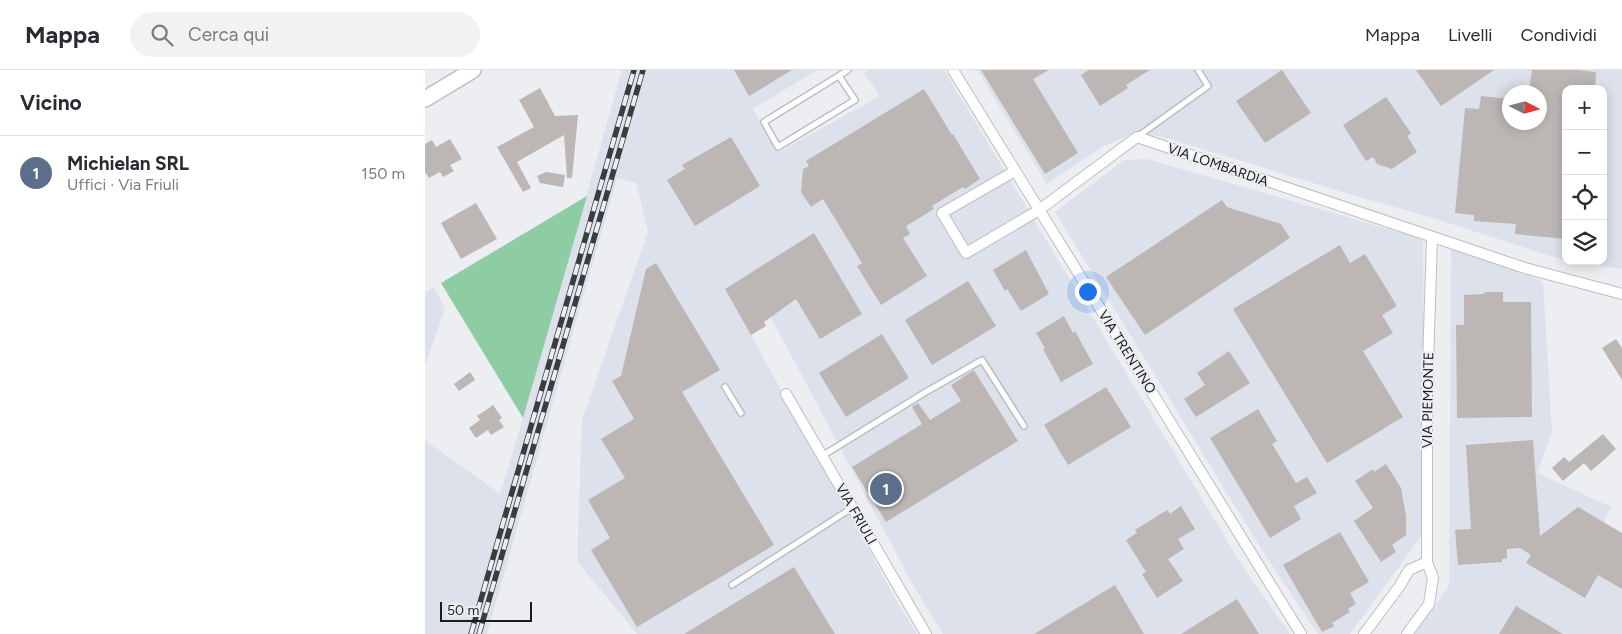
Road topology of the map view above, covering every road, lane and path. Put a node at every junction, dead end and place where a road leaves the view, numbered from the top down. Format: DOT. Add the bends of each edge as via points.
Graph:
graph roads {
  1 [pos="473,70"];
  2 [pos="848,70"];
  3 [pos="953,70"];
  4 [pos="1199,70"];
  5 [pos="839,76"];
  6 [pos="425,99"];
  7 [pos="1137,137"];
  8 [pos="1015,170"];
  9 [pos="1039,210"];
  10 [pos="1432,238"];
  11 [pos="1622,294"];
  12 [pos="725,387"];
  13 [pos="786,394"];
  14 [pos="741,413"];
  15 [pos="1024,426"];
  16 [pos="822,456"];
  17 [pos="853,508"];
  18 [pos="1427,562"];
  19 [pos="732,585"];
  20 [pos="926,634"];
  21 [pos="1301,634"];
  22 [pos="1364,634"];
  23 [pos="1407,634"];
  1 -- 6 [label="street"];
  2 -- 5 [label="lane"];
  3 -- 8 [label="street, VIA TRENTINO"];
  4 -- 7 [label="lane" via="1208,86"];
  5 -- 5 [label="lane" via="764,122 778,146 855,100"];
  7 -- 9 [label="street"];
  7 -- 10 [label="street, VIA LOMBARDIA"];
  8 -- 9 [label="street, VIA TRENTINO"];
  8 -- 9 [label="street" via="942,213 961,245 966,253"];
  9 -- 21 [label="street, VIA TRENTINO"];
  10 -- 11 [label="street, VIA LOMBARDIA"];
  10 -- 18 [label="street, VIA PIEMONTE" via="1427,395"];
  12 -- 14 [label="lane"];
  13 -- 16 [label="street, VIA FRIULI"];
  15 -- 16 [label="lane" via="982,360"];
  16 -- 17 [label="street, VIA FRIULI"];
  17 -- 19 [label="lane"];
  17 -- 20 [label="street, VIA FRIULI"];
  18 -- 22 [label="street" via="1409,570"];
  18 -- 23 [label="street, VIA PIEMONTE" via="1433,578 1429,604"];
}
